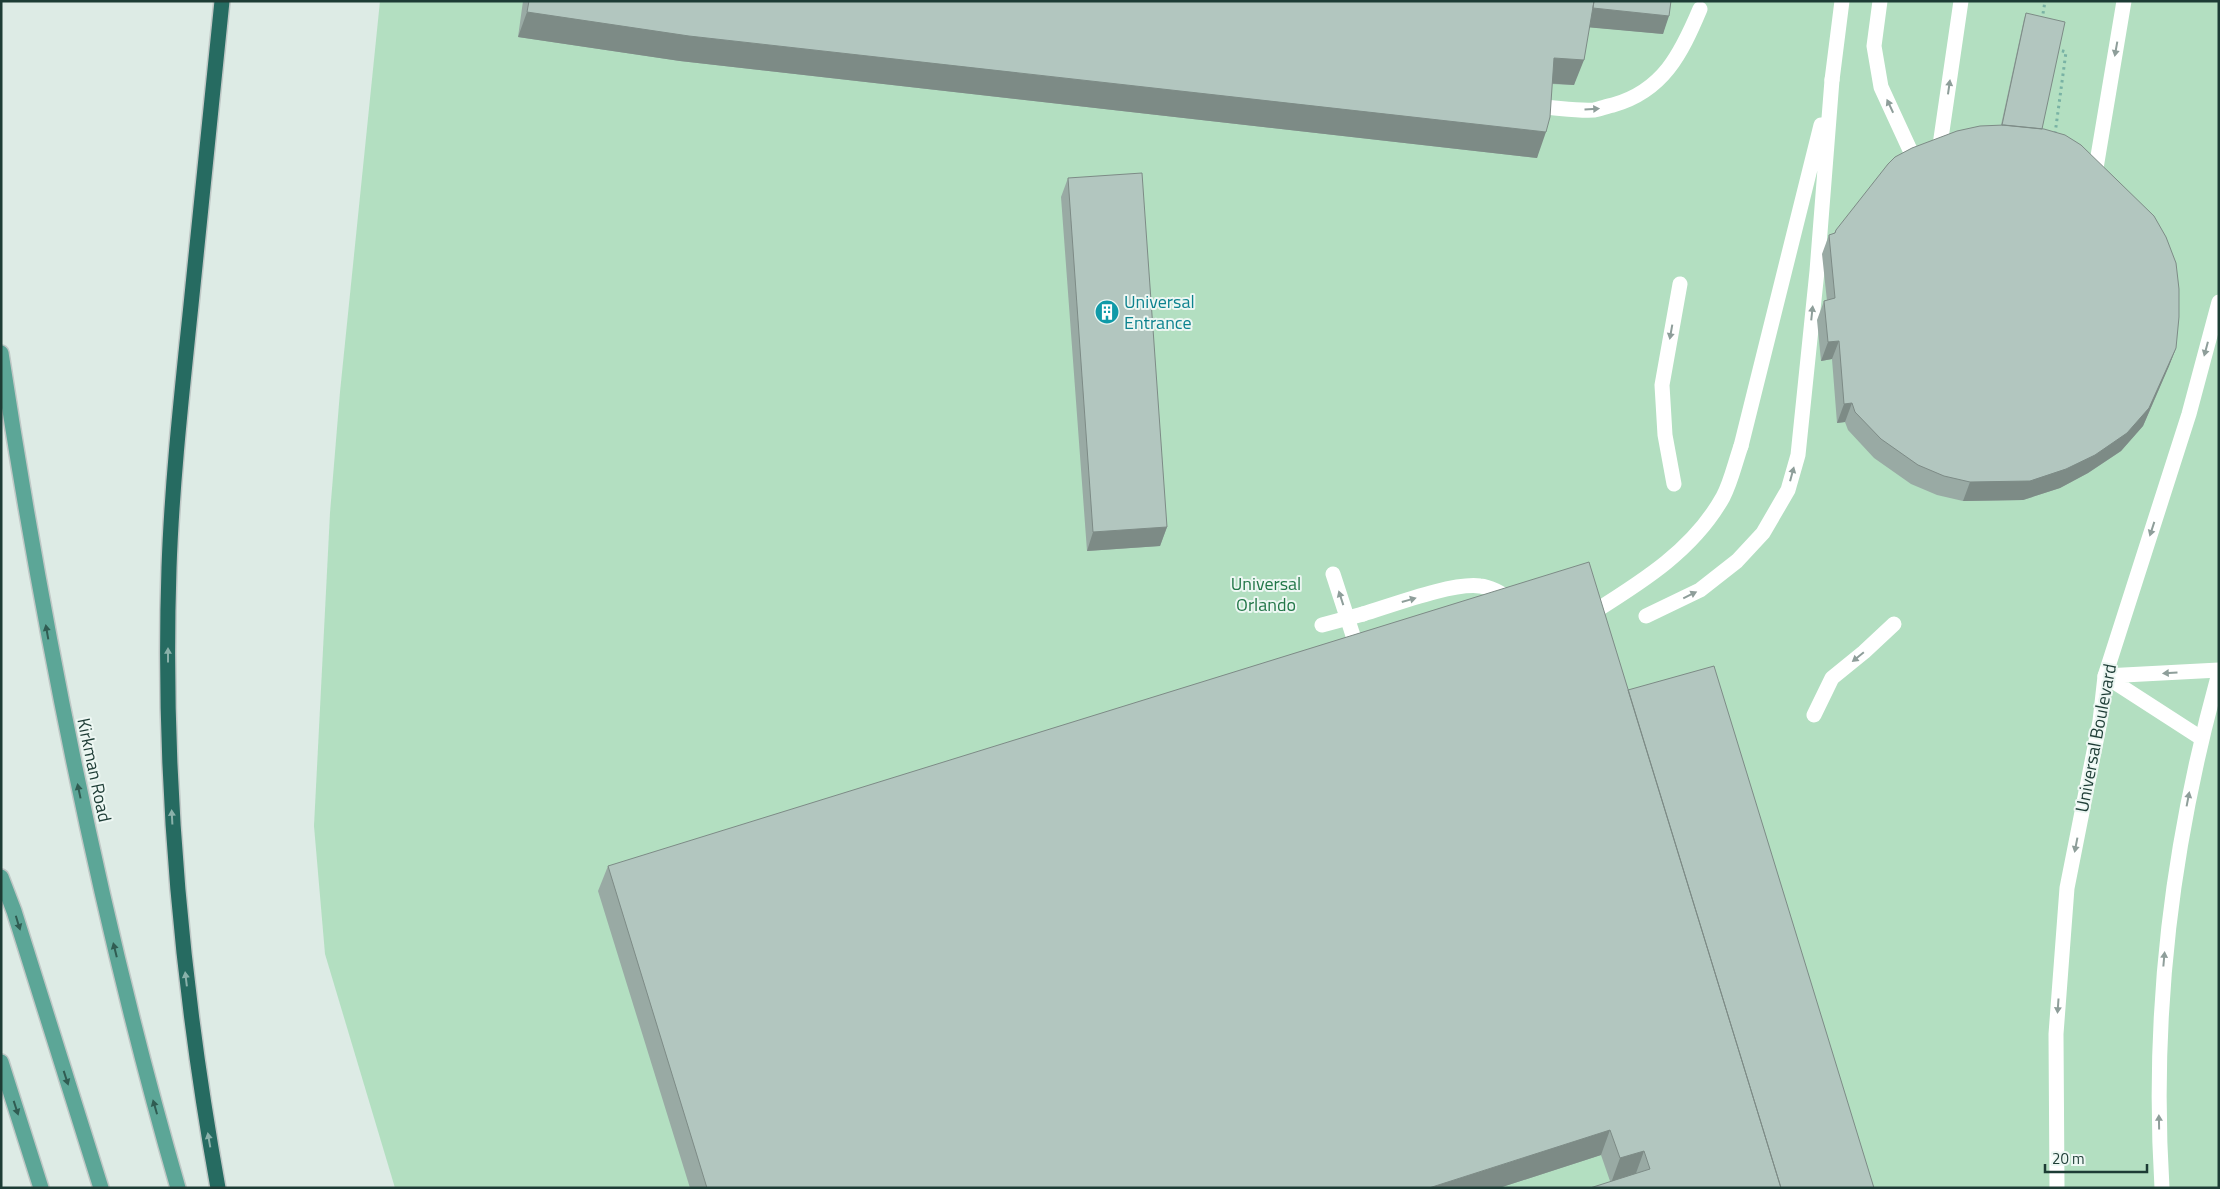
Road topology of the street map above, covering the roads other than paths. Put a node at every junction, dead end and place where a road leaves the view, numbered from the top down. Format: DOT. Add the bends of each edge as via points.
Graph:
graph roads {
  1 [pos="222,1"];
  2 [pos="1842,1"];
  3 [pos="1880,1"];
  4 [pos="1961,1"];
  5 [pos="2124,1"];
  6 [pos="1700,9"];
  7 [pos="1832,80"];
  8 [pos="1543,107"];
  9 [pos="1910,150"];
  10 [pos="1939,152"];
  11 [pos="2094,183"];
  12 [pos="1680,284"];
  13 [pos="2219,302"];
  14 [pos="1,353"];
  15 [pos="1674,484"];
  16 [pos="1333,574"];
  17 [pos="1521,606"];
  18 [pos="1646,616"];
  19 [pos="1584,617"];
  20 [pos="1894,624"];
  21 [pos="1322,625"];
  22 [pos="1360,655"];
  23 [pos="2219,671"];
  24 [pos="2105,676"];
  25 [pos="1814,715"];
  26 [pos="2201,738"];
  27 [pos="1,877"];
  28 [pos="1,1062"];
  29 [pos="41,1188"];
  30 [pos="101,1188"];
  31 [pos="178,1188"];
  32 [pos="218,1188"];
  33 [pos="2058,1188"];
  34 [pos="2162,1188"];
  32 -- 1 [label="highway, one-way" via="199,1078 178,902 170,782 168,626 170,546 183,378"];
  2 -- 7 [label="street"];
  9 -- 3 [label="street, one-way" via="1881,88 1874,46"];
  10 -- 4 [label="street, one-way"];
  5 -- 11 [label="street, one-way"];
  8 -- 6 [label="street, one-way" via="1595,110 1630,100 1648,90 1667,72 1686,42"];
  18 -- 7 [label="street, one-way" via="1700,590 1737,561 1763,533 1788,490 1799,446"];
  7 -- 19 [label="street, bridge" via="1741,446 1723,496 1696,535 1635,586"];
  12 -- 15 [label="street, one-way" via="1662,385 1665,435"];
  13 -- 24 [label="street, Universal Boulevard, one-way" via="2189,414"];
  31 -- 14 [label="main road, Kirkman Road, one-way" via="127,999 80,799 43,608"];
  22 -- 16 [label="street, one-way"];
  21 -- 17 [label="street, one-way, bridge" via="1457,587 1480,586"];
  20 -- 25 [label="street, one-way" via="1832,678"];
  23 -- 24 [label="street, one-way"];
  23 -- 26 [label="street"];
  24 -- 26 [label="street"];
  24 -- 33 [label="street, Universal Boulevard, one-way" via="2100,721 2067,888 2056,1034"];
  34 -- 26 [label="street, one-way" via="2159,1102 2162,988 2174,877"];
  27 -- 30 [label="main road, one-way"];
  28 -- 29 [label="main road, one-way"];
}
